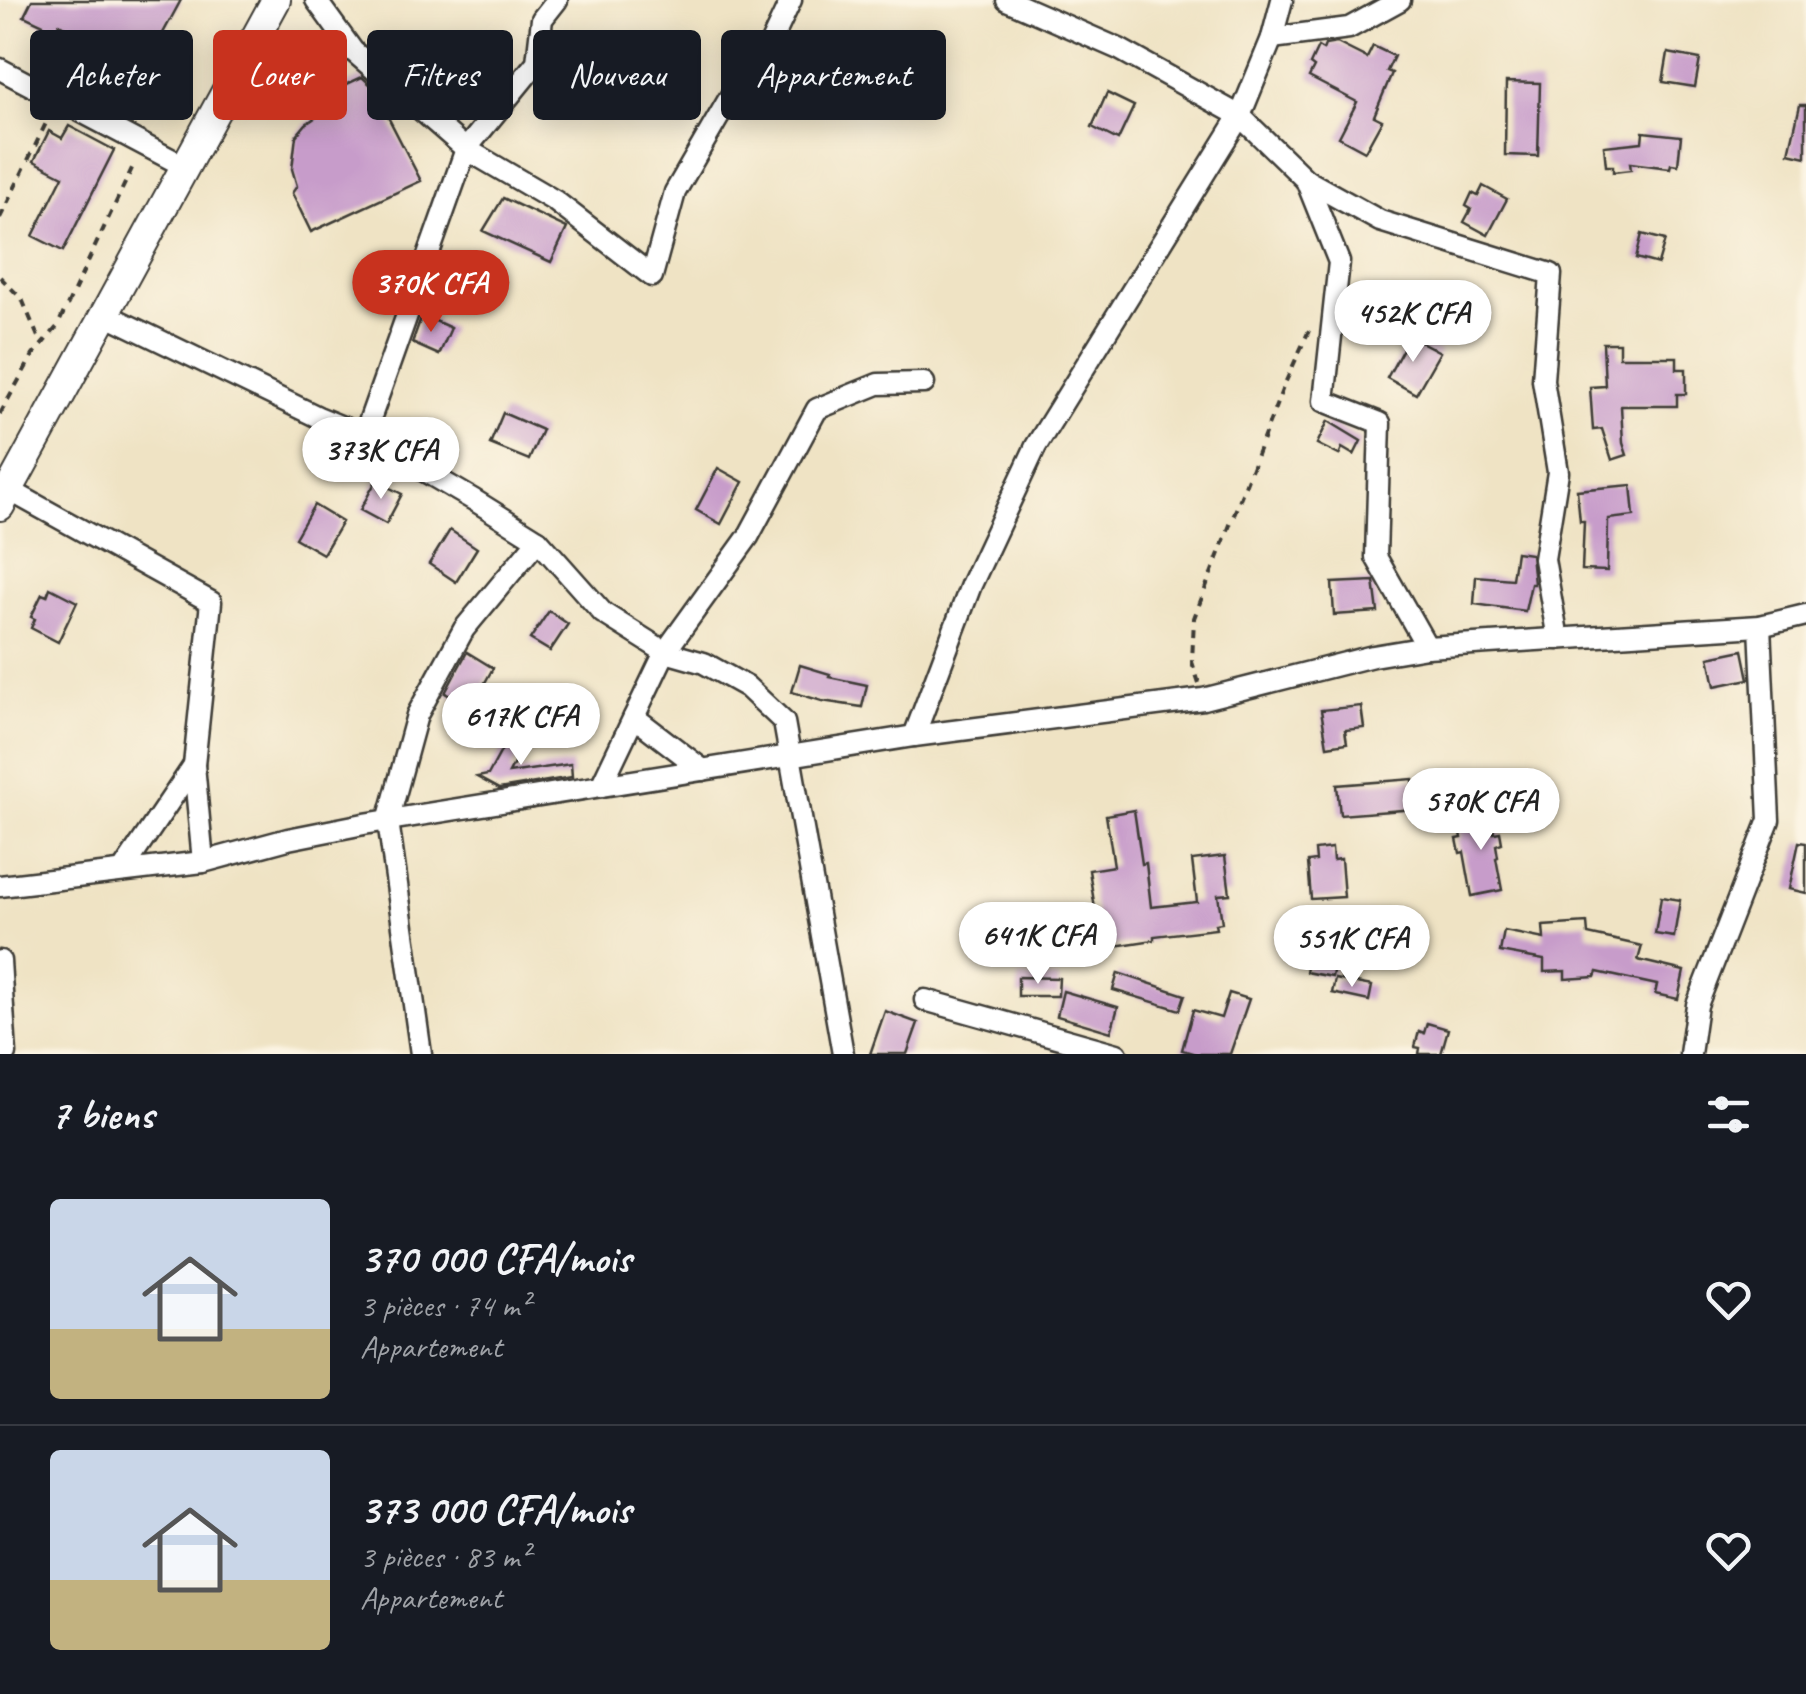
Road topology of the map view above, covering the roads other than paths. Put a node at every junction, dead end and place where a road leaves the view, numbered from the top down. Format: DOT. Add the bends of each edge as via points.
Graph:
graph roads {
  1 [pos="276,0"];
  2 [pos="316,0"];
  3 [pos="557,0"];
  4 [pos="791,0"];
  5 [pos="1007,0"];
  6 [pos="1282,0"];
  7 [pos="1400,0"];
  8 [pos="1272,38"];
  9 [pos="0,69"];
  10 [pos="1240,116"];
  11 [pos="466,149"];
  12 [pos="184,166"];
  13 [pos="1306,180"];
  14 [pos="105,314"];
  15 [pos="924,383"];
  16 [pos="364,436"];
  17 [pos="4,498"];
  18 [pos="538,540"];
  19 [pos="1806,615"];
  20 [pos="1760,626"];
  21 [pos="1558,639"];
  22 [pos="1427,647"];
  23 [pos="665,652"];
  24 [pos="634,717"];
  25 [pos="914,736"];
  26 [pos="789,756"];
  27 [pos="194,765"];
  28 [pos="703,770"];
  29 [pos="602,786"];
  30 [pos="388,821"];
  31 [pos="203,862"];
  32 [pos="124,870"];
  33 [pos="0,886"];
  34 [pos="0,960"];
  35 [pos="924,1000"];
  36 [pos="6,1054"];
  37 [pos="422,1054"];
  38 [pos="842,1054"];
  39 [pos="1117,1054"];
  40 [pos="1690,1054"];
  1 -- 12 [label="highway"];
  2 -- 11 [label="street" via="353,51"];
  3 -- 11 [label="street" via="542,19 537,62"];
  4 -- 11 [label="street" via="768,50 733,92 675,192 652,276 555,200"];
  5 -- 10 [label="street" via="1119,49"];
  6 -- 8 [label="street"];
  7 -- 8 [label="street" via="1349,28"];
  8 -- 10 [label="street"];
  9 -- 12 [label="street"];
  10 -- 13 [label="street"];
  10 -- 25 [label="street" via="1036,446 971,585"];
  11 -- 16 [label="street"];
  12 -- 14 [label="highway"];
  13 -- 21 [label="street" via="1380,222 1550,274 1543,380 1558,472 1544,559"];
  13 -- 22 [label="street" via="1339,262 1324,401 1380,423 1376,557"];
  14 -- 16 [label="street"];
  14 -- 17 [label="highway"];
  15 -- 23 [label="street" via="878,384 817,409 748,537"];
  16 -- 18 [label="street"];
  17 -- 27 [label="street" via="211,602"];
  18 -- 23 [label="street" via="603,613"];
  18 -- 30 [label="street" via="464,629 418,715"];
  19 -- 20 [label="street"];
  20 -- 21 [label="street"];
  20 -- 40 [label="street" via="1769,820 1697,1005"];
  21 -- 22 [label="street"];
  22 -- 25 [label="street" via="1203,699"];
  23 -- 24 [label="street"];
  23 -- 26 [label="street" via="704,663 748,687 784,722"];
  24 -- 28 [label="street"];
  24 -- 29 [label="street"];
  25 -- 26 [label="street"];
  26 -- 28 [label="street"];
  26 -- 38 [label="street"];
  27 -- 31 [label="street"];
  27 -- 32 [label="street"];
  28 -- 29 [label="street"];
  29 -- 30 [label="street"];
  30 -- 31 [label="street"];
  30 -- 37 [label="street"];
  31 -- 32 [label="street"];
  32 -- 33 [label="street"];
  34 -- 36 [label="street"];
  35 -- 39 [label="street"];
}
